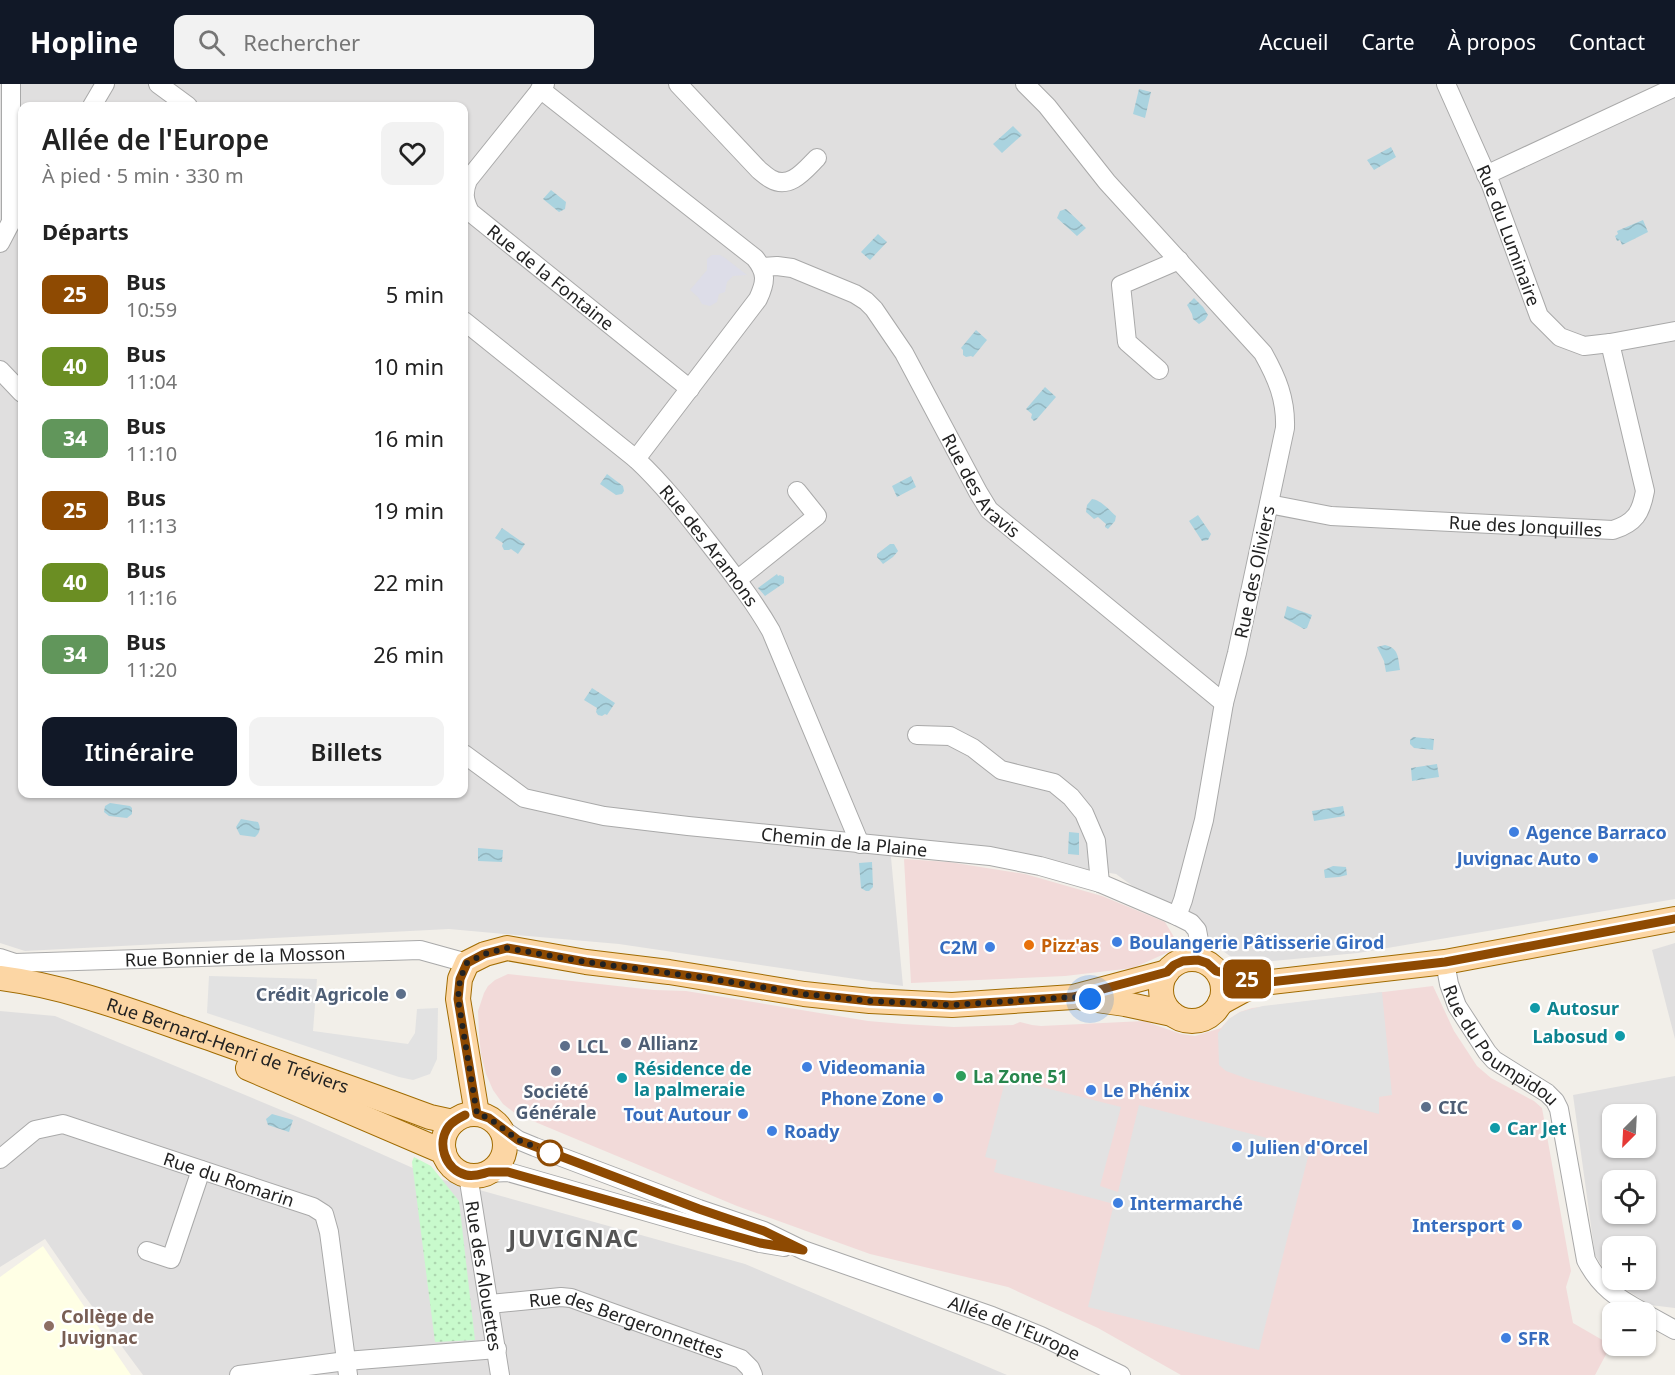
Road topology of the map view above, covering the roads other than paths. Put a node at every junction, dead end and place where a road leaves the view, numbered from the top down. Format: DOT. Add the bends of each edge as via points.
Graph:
graph roads {
  1 [pos="11,84"];
  2 [pos="105,84"];
  3 [pos="158,84"];
  4 [pos="678,84"];
  5 [pos="1025,84"];
  6 [pos="1446,84"];
  7 [pos="542,87"];
  8 [pos="1675,87"];
  9 [pos="94,102"];
  10 [pos="183,102"];
  11 [pos="817,158"];
  12 [pos="1486,175"];
  13 [pos="468,180"];
  14 [pos="17,201"];
  15 [pos="468,208"];
  16 [pos="0,243"];
  17 [pos="1179,260"];
  18 [pos="762,267"];
  19 [pos="468,324"];
  20 [pos="1675,331"];
  21 [pos="1610,343"];
  22 [pos="0,370"];
  23 [pos="1159,370"];
  24 [pos="18,389"];
  25 [pos="690,389"];
  26 [pos="636,459"];
  27 [pos="797,490"];
  28 [pos="1269,504"];
  29 [pos="737,580"];
  30 [pos="1224,703"];
  31 [pos="917,735"];
  32 [pos="468,757"];
  33 [pos="860,844"];
  34 [pos="1100,883"];
  35 [pos="1177,916"];
  36 [pos="1675,919"];
  37 [pos="0,958"];
  38 [pos="1445,962"];
  39 [pos="467,963"];
  40 [pos="1207,966"];
  41 [pos="1167,972"];
  42 [pos="0,978"];
  43 [pos="1262,983"];
  44 [pos="0,991"];
  45 [pos="1073,997"];
  46 [pos="1220,1003"];
  47 [pos="1172,1014"];
  48 [pos="477,1114"];
  49 [pos="453,1122"];
  50 [pos="499,1127"];
  51 [pos="444,1152"];
  52 [pos="0,1159"];
  53 [pos="201,1170"];
  54 [pos="478,1174"];
  55 [pos="803,1250"];
  56 [pos="147,1251"];
  57 [pos="1624,1302"];
  58 [pos="490,1304"];
  59 [pos="1656,1320"];
  60 [pos="1675,1330"];
  61 [pos="497,1349"];
  62 [pos="347,1368"];
  63 [pos="239,1375"];
  64 [pos="500,1375"];
  65 [pos="753,1375"];
  66 [pos="1121,1375"];
  1 -- 14 [label="street"];
  2 -- 9 [label="street"];
  3 -- 10 [label="street"];
  4 -- 11 [label="street" via="773,181 797,178"];
  5 -- 17 [label="street, Rue des Oliviers"];
  6 -- 12 [label="street, Rue du Luminaire"];
  7 -- 13 [label="street, Rue de la Fontaine"];
  7 -- 18 [label="street, Rue de la Fontaine"];
  8 -- 12 [label="street"];
  12 -- 21 [label="street, Rue du Luminaire" via="1539,316 1560,337 1584,346"];
  14 -- 16 [label="street" via="12,222"];
  15 -- 25 [label="street, Rue de la Fontaine"];
  17 -- 23 [label="street" via="1121,285 1127,342"];
  17 -- 28 [label="street, Rue des Oliviers" via="1263,353 1274,372 1285,411 1285,428"];
  18 -- 25 [label="street" via="765,279 758,299"];
  18 -- 30 [label="street, Rue des Aravis" via="792,268 866,301 904,353 989,510"];
  19 -- 26 [label="street, Rue des Aramons"];
  20 -- 21 [label="street, Rue du Luminaire"];
  21 -- 28 [label="street, Rue des Jonquilles" via="1645,491 1637,517 1626,526 1613,530 1394,520 1331,516"];
  22 -- 24 [label="street"];
  25 -- 26 [label="street"];
  26 -- 29 [label="street, Rue des Aramons" via="678,503"];
  27 -- 29 [label="street" via="817,516"];
  28 -- 30 [label="street, Rue des Oliviers"];
  29 -- 33 [label="street, Rue des Aramons" via="771,631"];
  30 -- 35 [label="street, Rue des Oliviers" via="1204,820"];
  31 -- 34 [label="street" via="950,736 1001,770 1054,783 1071,796 1084,813 1096,841"];
  32 -- 33 [label="street, Chemin de la Plaine" via="524,798 616,818"];
  33 -- 34 [label="street, Chemin de la Plaine" via="990,856"];
  34 -- 35 [label="street, Chemin de la Plaine"];
  35 -- 40 [label="street, Chemin de la Plaine" via="1197,930"];
  36 -- 38 [label="main road"];
  37 -- 39 [label="street, Rue Bonnier de la Mosson" via="15,963 420,950"];
  38 -- 43 [label="main road"];
  38 -- 57 [label="street, Rue du Poumpidou" via="1457,1006 1487,1052 1555,1101 1586,1260 1609,1291"];
  39 -- 45 [label="main road" via="507,948 870,1001 952,1005"];
  39 -- 48 [label="main road" via="458,999"];
  40 -- 41 [label="main road" via="1183,961"];
  40 -- 43 [label="main road"];
  40 -- 46 [label="main road" via="1223,987"];
  41 -- 45 [label="main road"];
  41 -- 47 [label="main road" via="1161,992"];
  42 -- 49 [label="main road, Rue Bernard-Henri de Tréviers" via="27,981 122,1008"];
  43 -- 46 [label="main road"];
  44 -- 51 [label="main road, Rue Bernard-Henri de Tréviers" via="32,994 121,1020 212,1053"];
  45 -- 47 [label="main road"];
  46 -- 47 [label="main road" via="1215,1012 1196,1021"];
  48 -- 49 [label="main road"];
  48 -- 50 [label="main road"];
  49 -- 51 [label="main road" via="444,1136"];
  50 -- 54 [label="main road" via="504,1137 502,1158 496,1167"];
  50 -- 55 [label="street, Allée de l'Europe" via="518,1140 764,1231"];
  51 -- 54 [label="main road" via="447,1161 460,1173"];
  52 -- 53 [label="street, Rue du Romarin" via="35,1130 63,1124"];
  53 -- 56 [label="street" via="171,1259"];
  53 -- 62 [label="street, Rue du Romarin" via="324,1214"];
  54 -- 55 [label="street, Allée de l'Europe" via="508,1172 760,1243"];
  54 -- 58 [label="street, Rue des Alouettes"];
  55 -- 66 [label="street, Allée de l'Europe" via="992,1316"];
  58 -- 61 [label="street, Rue des Alouettes"];
  58 -- 65 [label="street, Rue des Bergeronnettes" via="571,1298 741,1359"];
  59 -- 60 [label="street, Rue du Poumpidou"];
  61 -- 62 [label="street"];
  61 -- 64 [label="street, Rue des Alouettes"];
  62 -- 63 [label="street"];
}
